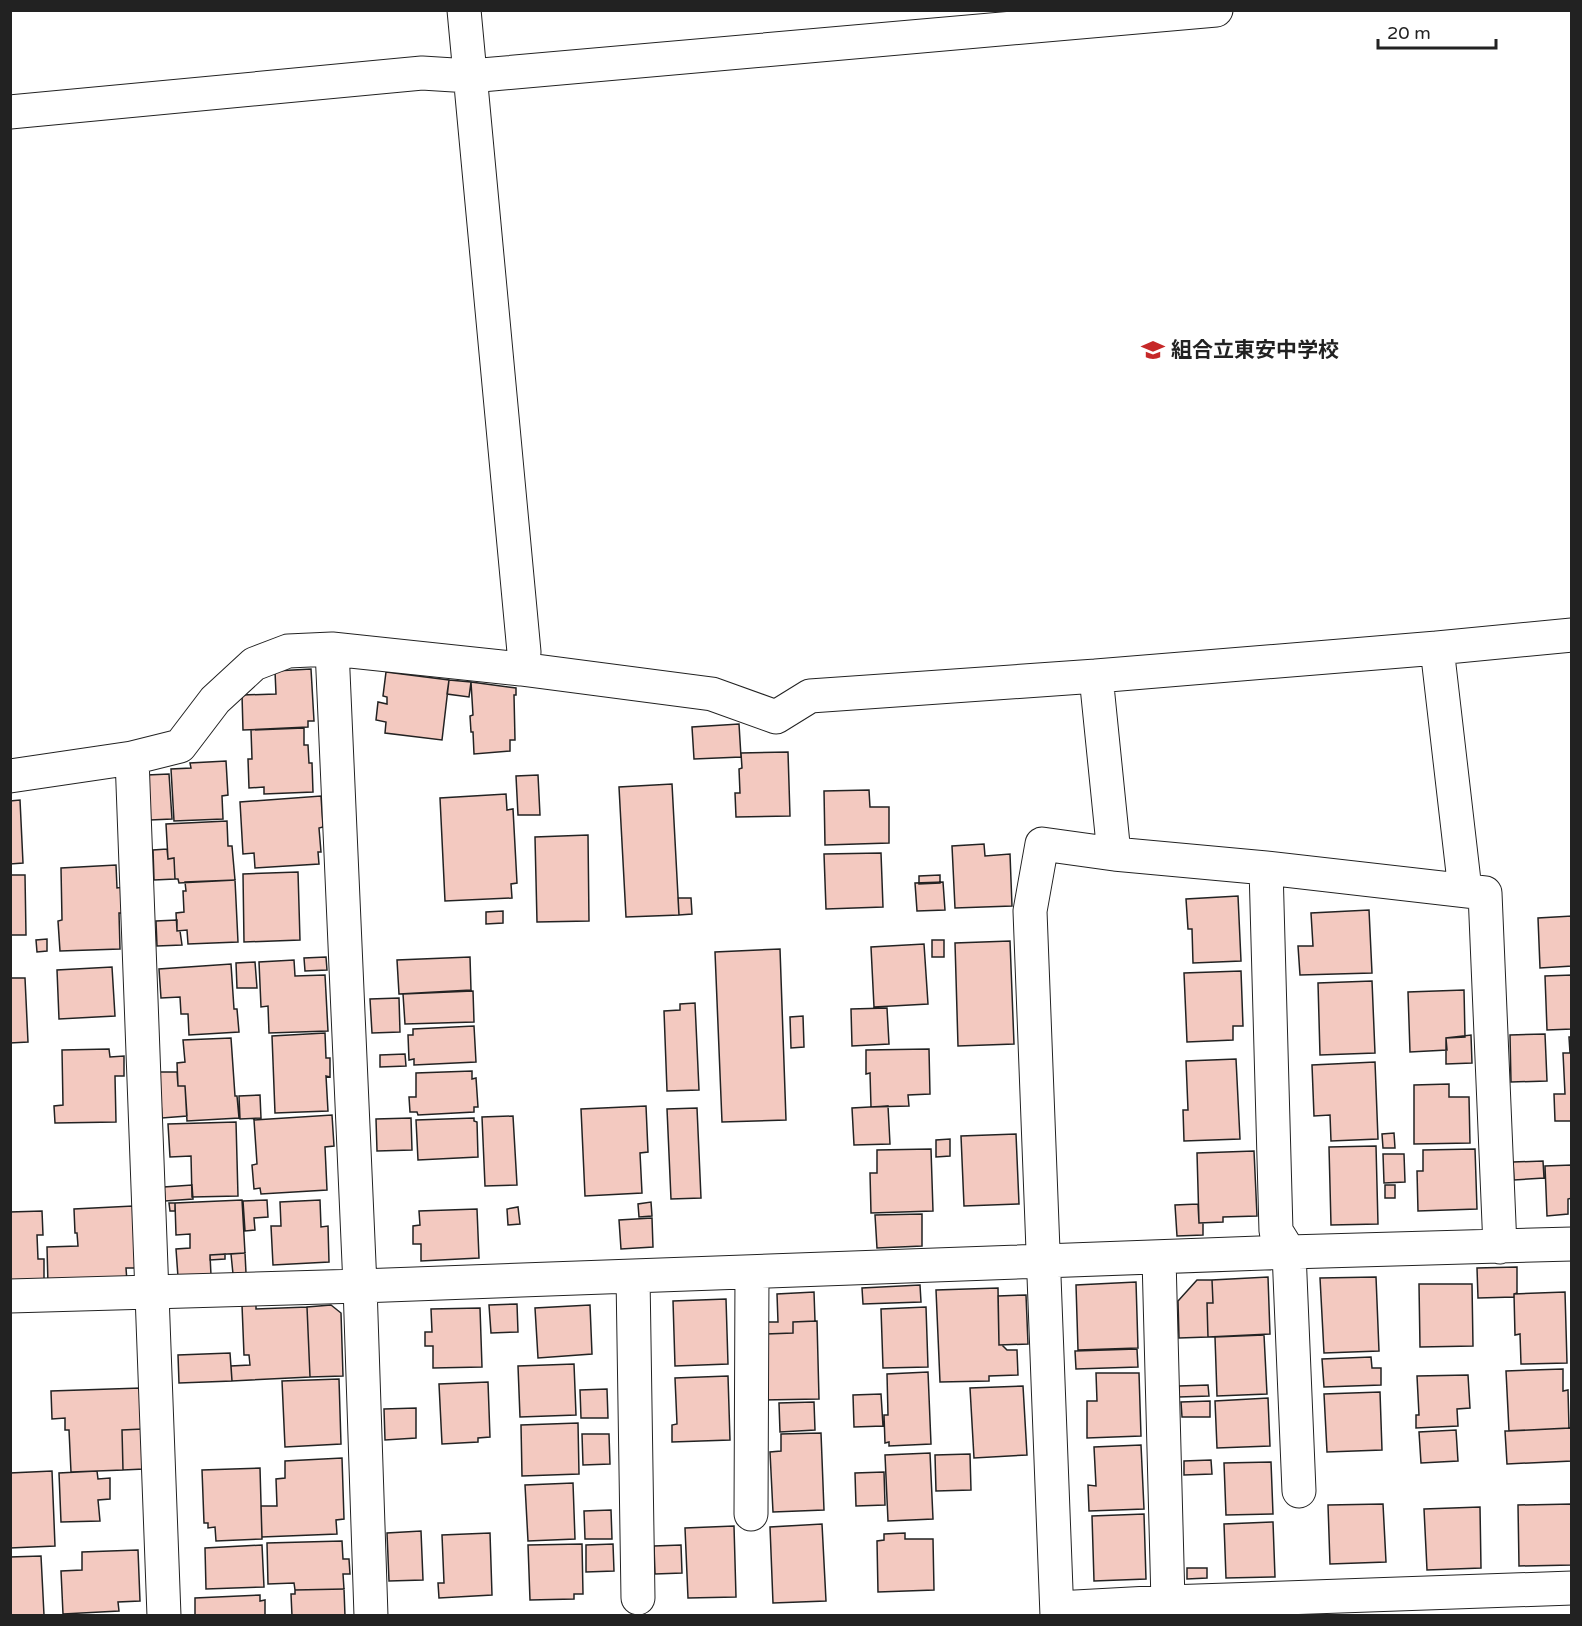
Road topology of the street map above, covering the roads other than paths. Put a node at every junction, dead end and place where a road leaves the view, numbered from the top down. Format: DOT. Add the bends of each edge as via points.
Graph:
graph roads {
  1 [pos="464,10"];
  2 [pos="1216,10"];
  3 [pos="1039,19"];
  4 [pos="470,76"];
  5 [pos="10,112"];
  6 [pos="1572,635"];
  7 [pos="1437,648"];
  8 [pos="332,649"];
  9 [pos="521,669"];
  10 [pos="1096,676"];
  11 [pos="132,758"];
  12 [pos="10,776"];
  13 [pos="1114,854"];
  14 [pos="1266,868"];
  15 [pos="1465,890"];
  16 [pos="1572,1244"];
  17 [pos="1500,1247"];
  18 [pos="1289,1252"];
  19 [pos="1159,1258"];
  20 [pos="1043,1262"];
  21 [pos="752,1272"];
  22 [pos="633,1276"];
  23 [pos="360,1286"];
  24 [pos="153,1292"];
  25 [pos="10,1296"];
  26 [pos="1299,1491"];
  27 [pos="751,1514"];
  28 [pos="1572,1588"];
  29 [pos="638,1598"];
  30 [pos="1168,1602"];
  31 [pos="1057,1612"];
  32 [pos="164,1616"];
  33 [pos="371,1616"];
  1 -- 4 [label="street"];
  2 -- 3 [label="street"];
  3 -- 4 [label="street"];
  4 -- 5 [label="street" via="422,73"];
  4 -- 9 [label="street" via="524,652"];
  6 -- 7 [label="street"];
  7 -- 10 [label="street"];
  7 -- 15 [label="street"];
  8 -- 9 [label="street"];
  8 -- 11 [label="street" via="288,651 254,664 215,700 180,746"];
  8 -- 23 [label="street"];
  9 -- 10 [label="street" via="712,694 776,717 810,696"];
  10 -- 13 [label="street"];
  11 -- 12 [label="street"];
  11 -- 24 [label="street"];
  13 -- 14 [label="street"];
  13 -- 20 [label="street" via="1042,844 1030,911"];
  14 -- 15 [label="street"];
  14 -- 18 [label="street" via="1276,1231"];
  15 -- 17 [label="street" via="1485,893"];
  16 -- 17 [label="street"];
  17 -- 18 [label="street"];
  18 -- 19 [label="street"];
  18 -- 26 [label="street"];
  19 -- 20 [label="street"];
  19 -- 30 [label="street"];
  20 -- 21 [label="street"];
  20 -- 31 [label="street"];
  21 -- 22 [label="street"];
  21 -- 27 [label="street"];
  22 -- 23 [label="street"];
  22 -- 29 [label="street"];
  23 -- 24 [label="street"];
  23 -- 33 [label="street"];
  24 -- 25 [label="street"];
  24 -- 32 [label="street"];
  28 -- 30 [label="street"];
  30 -- 31 [label="street"];
}
